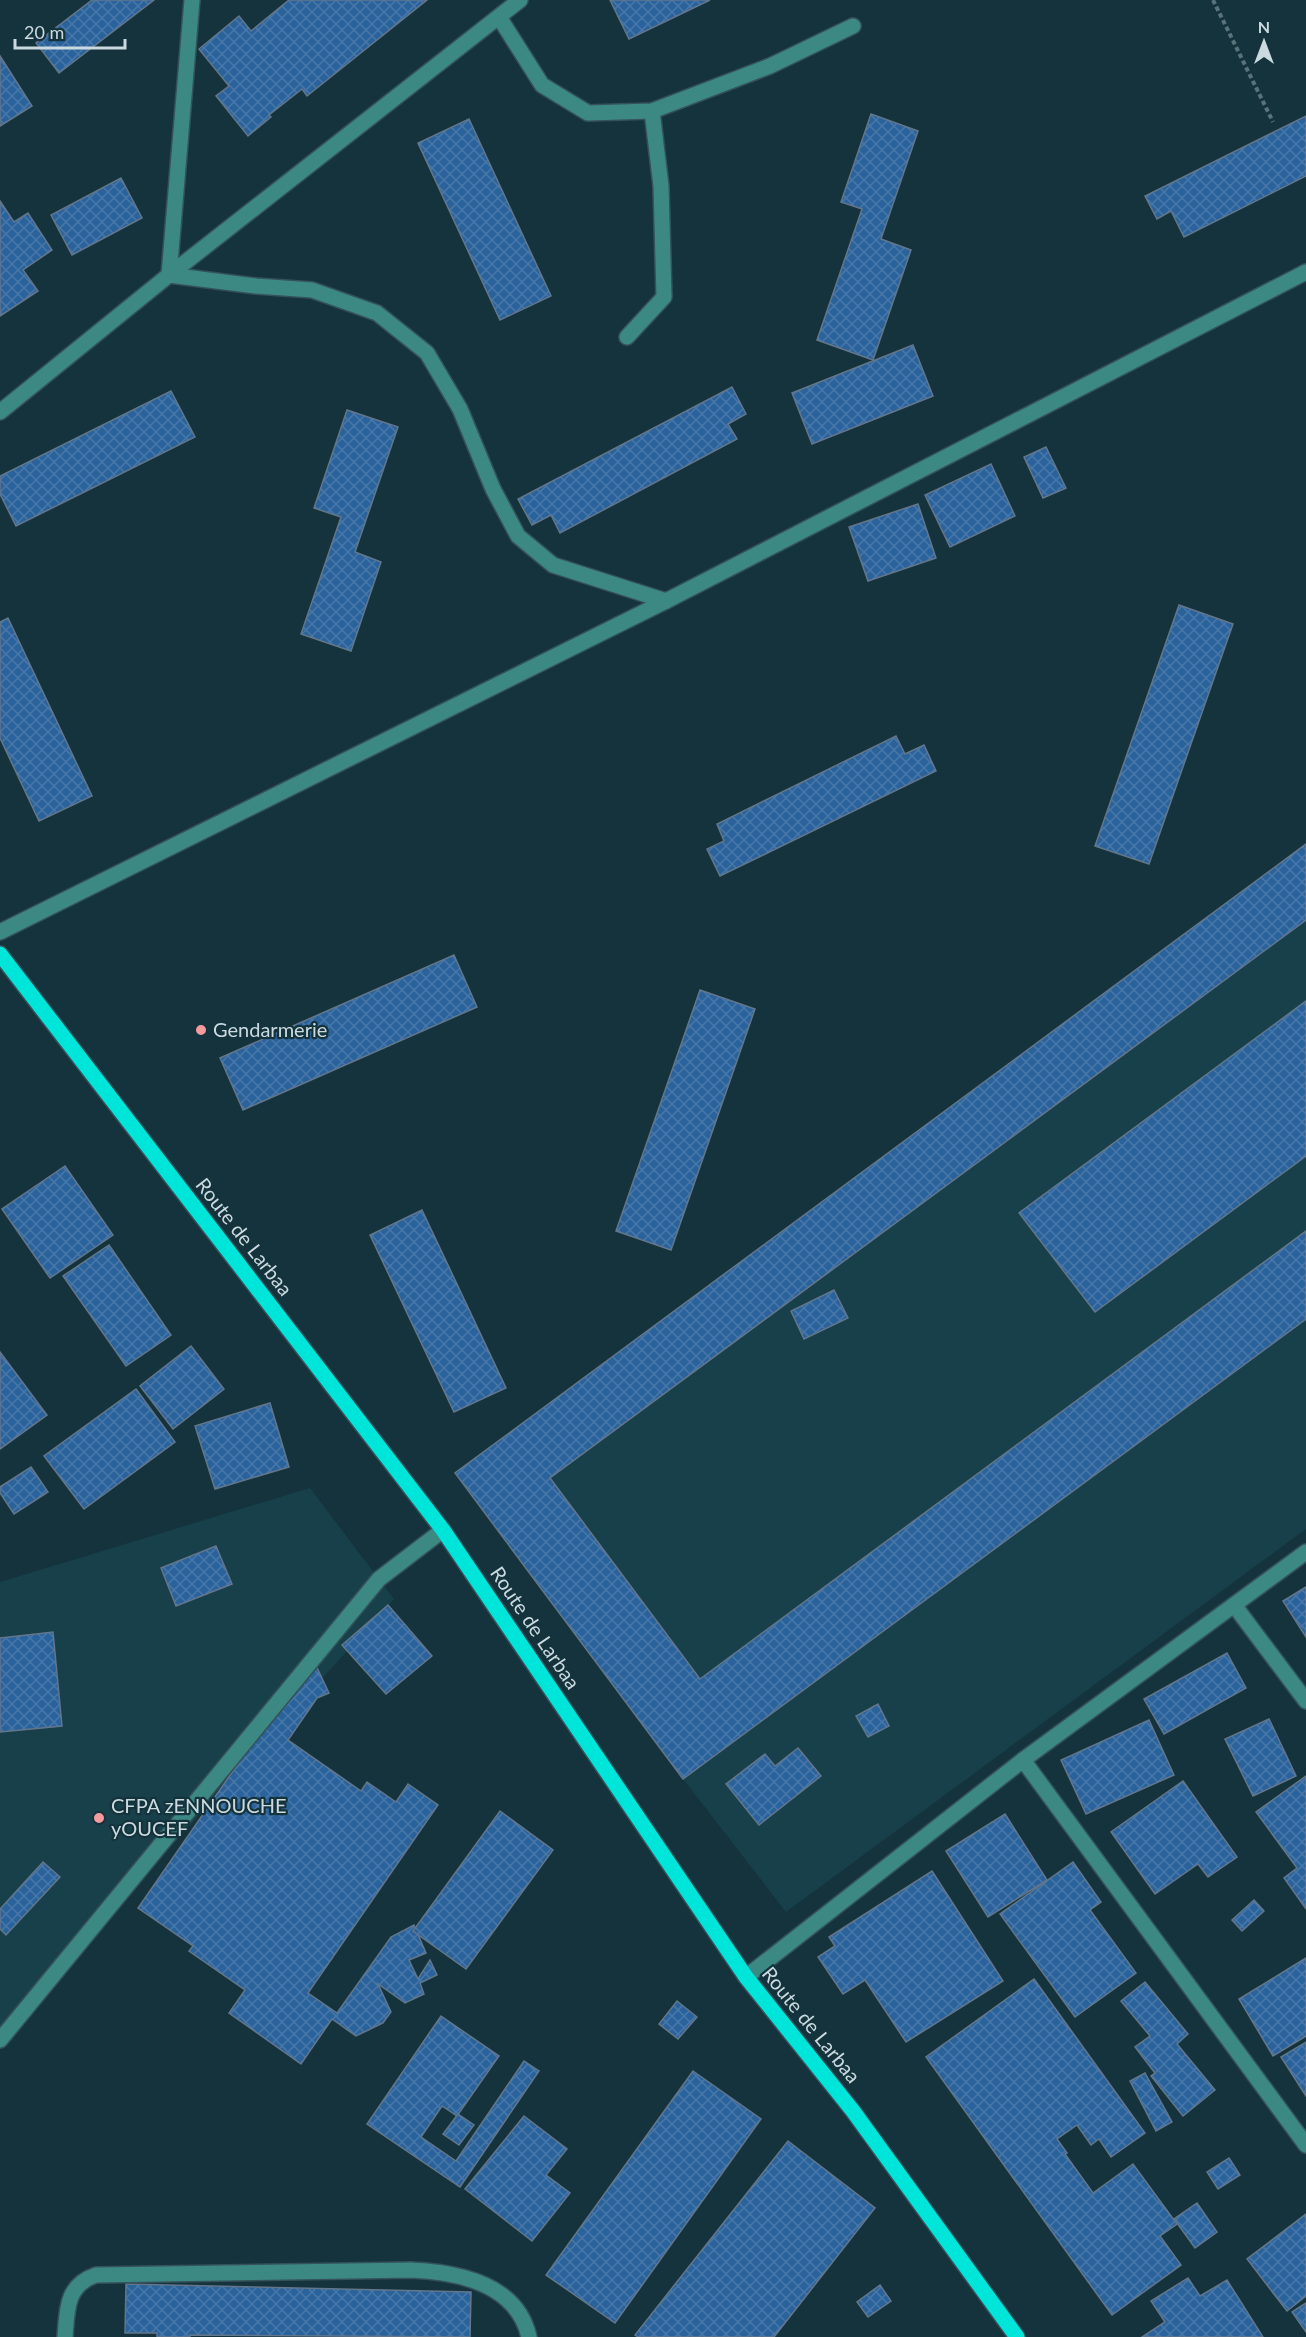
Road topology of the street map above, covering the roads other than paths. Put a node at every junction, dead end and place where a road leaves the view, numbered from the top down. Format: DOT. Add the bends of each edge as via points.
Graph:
graph roads {
  1 [pos="192,0"];
  2 [pos="520,0"];
  3 [pos="499,17"];
  4 [pos="853,26"];
  5 [pos="652,111"];
  6 [pos="1306,272"];
  7 [pos="169,275"];
  8 [pos="627,338"];
  9 [pos="0,412"];
  10 [pos="666,601"];
  11 [pos="0,932"];
  12 [pos="0,954"];
  13 [pos="443,1530"];
  14 [pos="1306,1551"];
  15 [pos="1234,1605"];
  16 [pos="1306,1701"];
  17 [pos="1023,1760"];
  18 [pos="746,1977"];
  19 [pos="0,2040"];
  20 [pos="1306,2145"];
  21 [pos="65,2337"];
  22 [pos="529,2337"];
  23 [pos="1017,2337"];
  1 -- 7 [label="street"];
  2 -- 3 [label="street"];
  3 -- 5 [label="street" via="542,85 588,113"];
  3 -- 7 [label="street"];
  4 -- 5 [label="street" via="770,66"];
  5 -- 8 [label="street" via="661,186 664,297"];
  6 -- 10 [label="street"];
  7 -- 9 [label="street"];
  7 -- 10 [label="street" via="312,290 377,313 427,353 460,409 493,489 518,536 553,565"];
  10 -- 11 [label="street"];
  12 -- 13 [label="main road, Route de Larbaa"];
  13 -- 18 [label="main road, Route de Larbaa"];
  13 -- 19 [label="street" via="379,1579"];
  14 -- 15 [label="street"];
  15 -- 16 [label="street"];
  15 -- 17 [label="street"];
  17 -- 18 [label="street"];
  17 -- 20 [label="street"];
  18 -- 23 [label="main road, Route de Larbaa" via="853,2111"];
  21 -- 22 [label="street" via="72,2292 86,2278 96,2275 411,2270 468,2278 495,2290 515,2306"];
}
